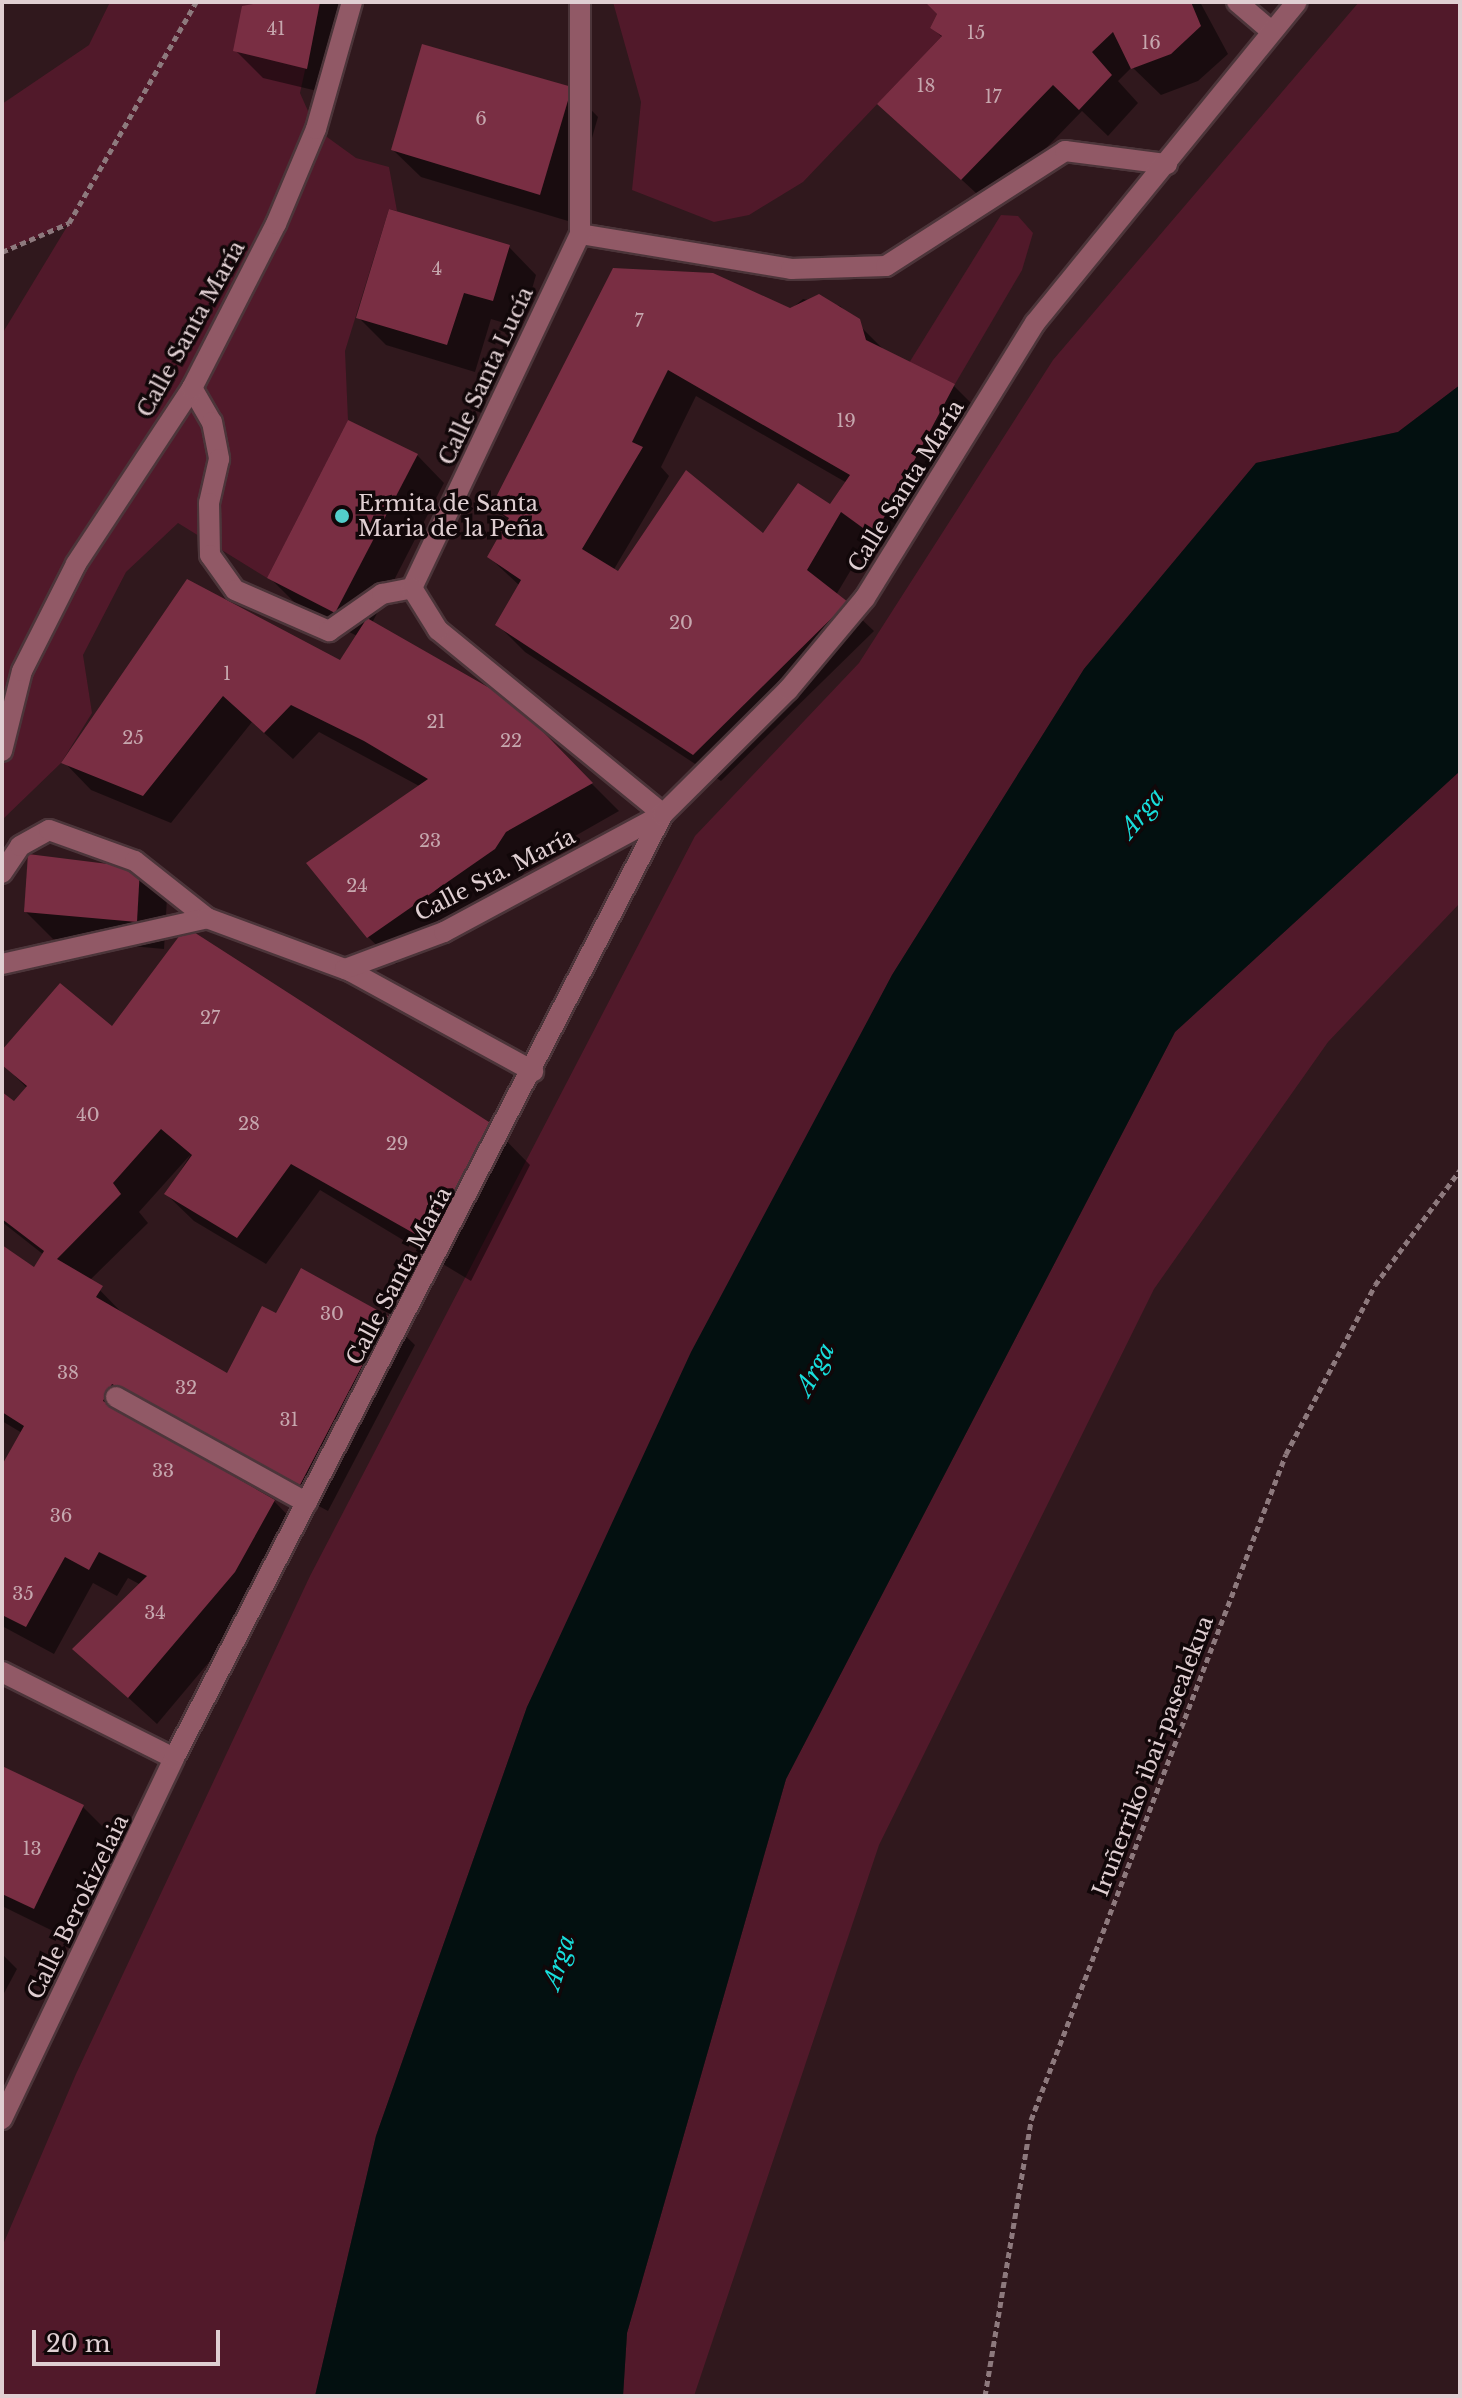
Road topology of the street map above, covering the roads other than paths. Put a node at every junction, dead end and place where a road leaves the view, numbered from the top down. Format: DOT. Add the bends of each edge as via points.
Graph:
graph roads {
  1 [pos="352,2"];
  2 [pos="580,2"];
  3 [pos="1237,2"];
  4 [pos="1297,2"];
  5 [pos="1271,31"];
  6 [pos="1167,164"];
  7 [pos="580,234"];
  8 [pos="192,388"];
  9 [pos="412,588"];
  10 [pos="2,751"];
  11 [pos="663,814"];
  12 [pos="2,873"];
  13 [pos="207,918"];
  14 [pos="2,964"];
  15 [pos="345,969"];
  16 [pos="533,1071"];
  17 [pos="116,1397"];
  18 [pos="307,1503"];
  19 [pos="2,1672"];
  20 [pos="174,1758"];
  21 [pos="2,2119"];
  1 -- 8 [label="street, Calle Santa María" via="316,129"];
  2 -- 7 [label="street, Calle Santa Lucía"];
  3 -- 5 [label="street"];
  4 -- 5 [label="street, Calle Santa María"];
  5 -- 6 [label="street, Calle Santa María"];
  6 -- 7 [label="street" via="1065,151 886,266 791,269"];
  6 -- 11 [label="street, Calle Santa María" via="1035,323 865,598 788,690"];
  7 -- 9 [label="street, Calle Santa Lucía"];
  8 -- 9 [label="street" via="212,422 219,459 209,503 210,555 235,590 329,631 382,594"];
  8 -- 10 [label="street, Calle Santa María" via="76,564 22,671"];
  9 -- 11 [label="street" via="438,630"];
  11 -- 15 [label="street, Calle Sta. María" via="444,932"];
  11 -- 16 [label="street, Calle Santa María"];
  12 -- 13 [label="street" via="20,846 49,830 135,861"];
  13 -- 14 [label="street"];
  13 -- 15 [label="street"];
  15 -- 16 [label="street"];
  16 -- 18 [label="street, Calle Santa María"];
  17 -- 18 [label="street"];
  18 -- 20 [label="street, Calle Santa María"];
  19 -- 20 [label="street"];
  20 -- 21 [label="street, Calle Berokizelaia"];
}
